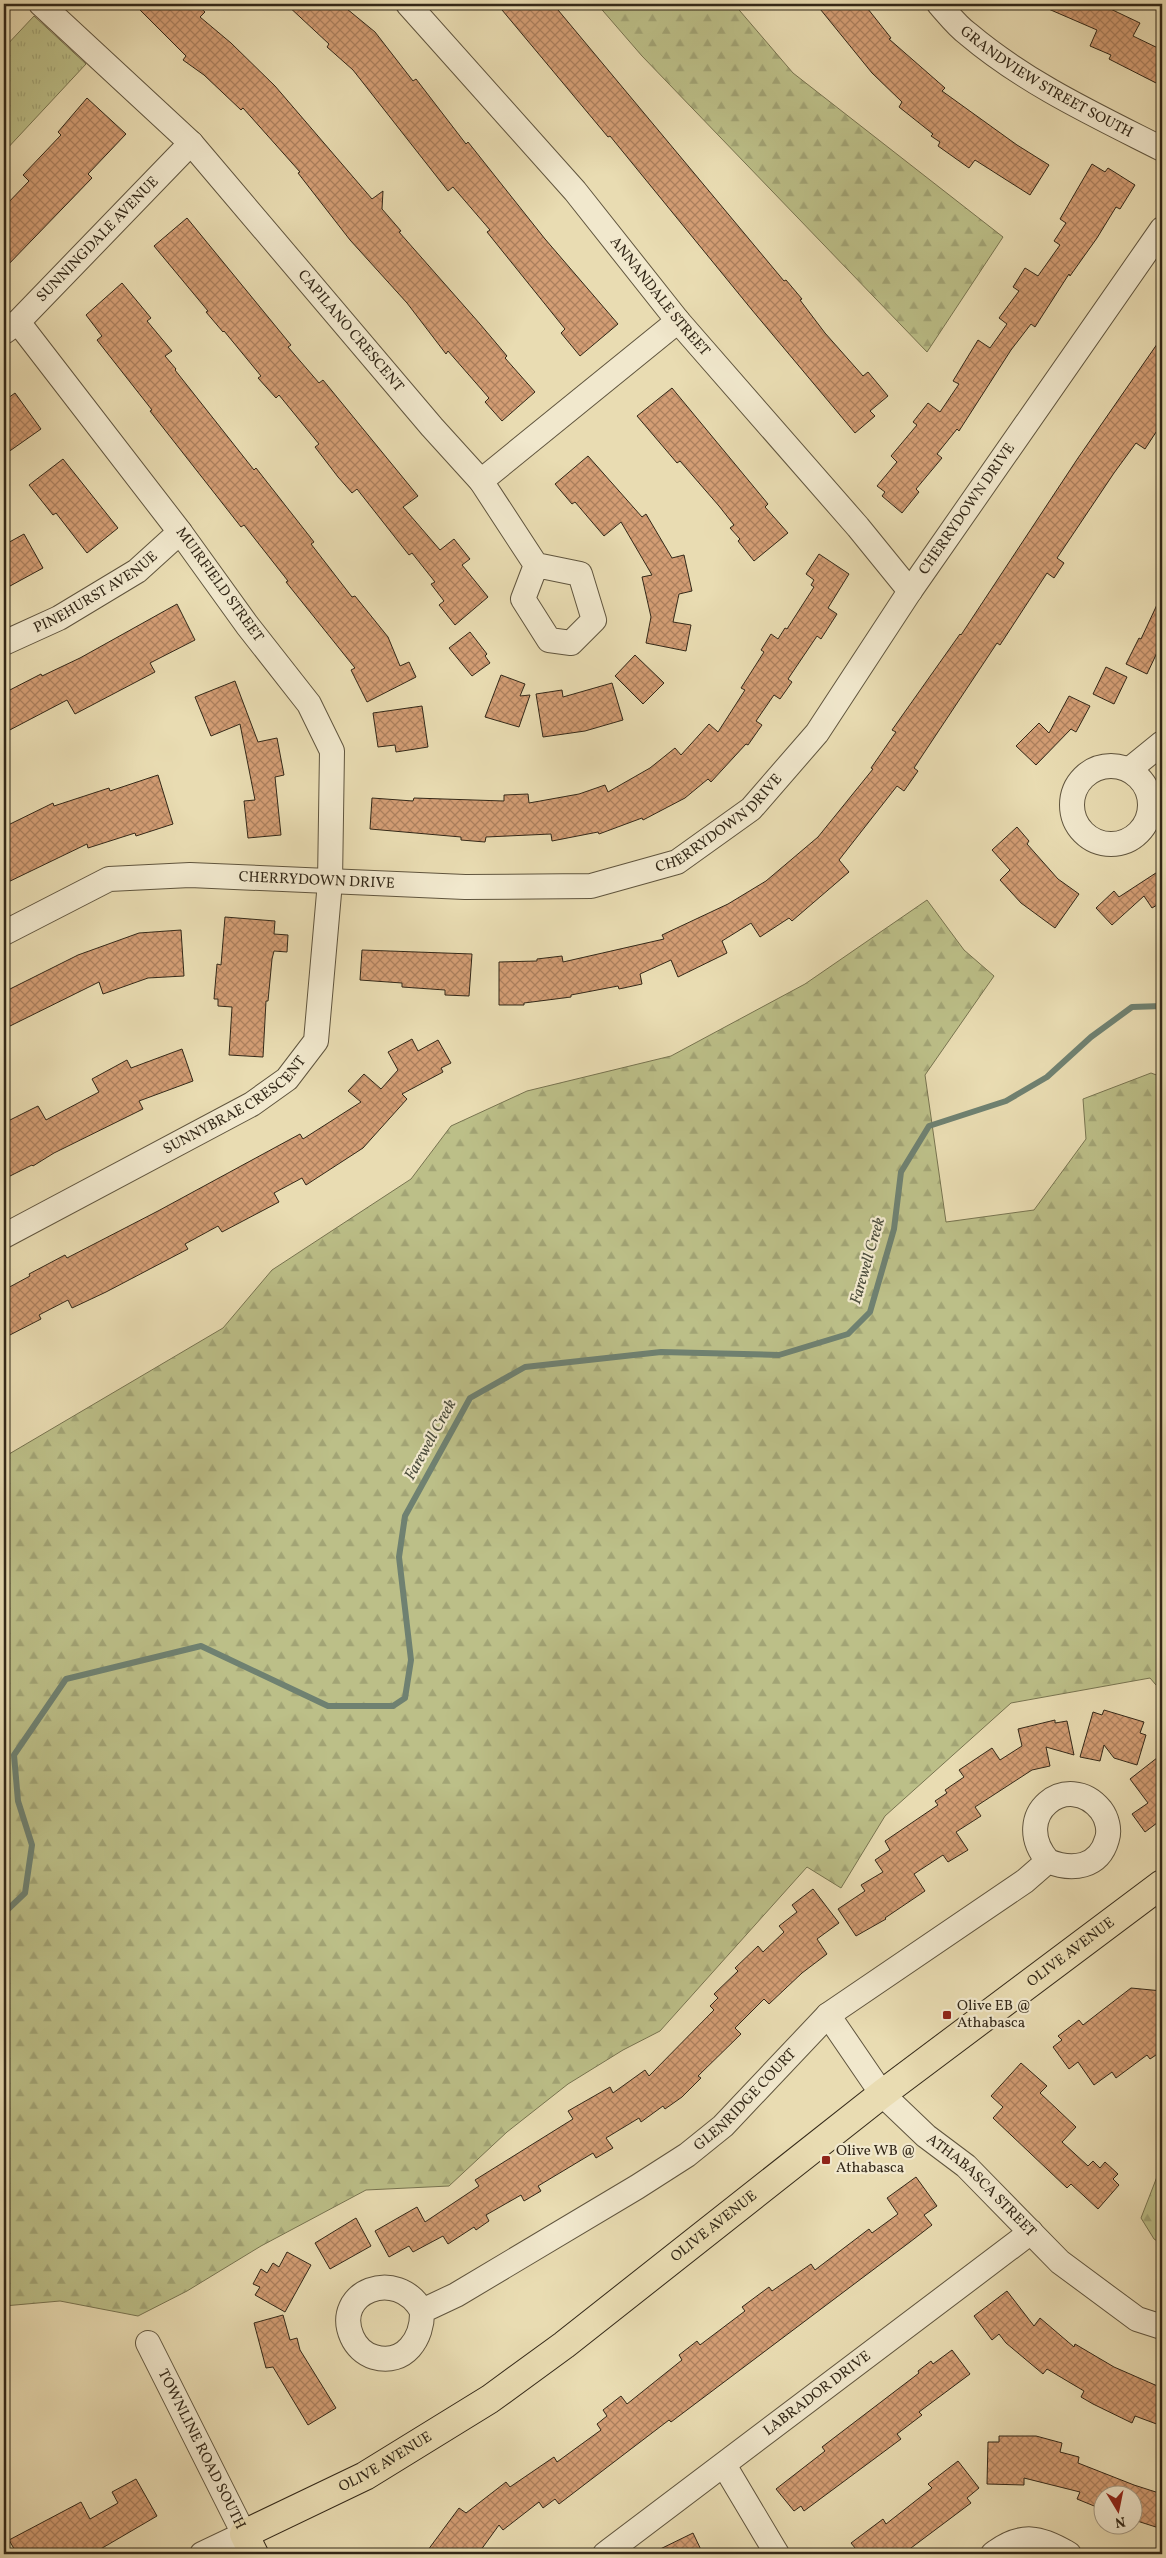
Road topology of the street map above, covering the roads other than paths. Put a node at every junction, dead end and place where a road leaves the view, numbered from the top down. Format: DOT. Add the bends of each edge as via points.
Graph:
graph roads {
  1 [pos="41,4"];
  2 [pos="408,4"];
  3 [pos="939,4"];
  4 [pos="191,144"];
  5 [pos="1162,149"];
  6 [pos="1162,229"];
  7 [pos="678,321"];
  8 [pos="11,327"];
  9 [pos="481,481"];
  10 [pos="180,532"];
  11 [pos="536,565"];
  12 [pos="910,591"];
  13 [pos="4,643"];
  14 [pos="1162,743"];
  15 [pos="1130,769"];
  16 [pos="330,882"];
  17 [pos="4,932"];
  18 [pos="4,1236"];
  19 [pos="1048,1861"];
  20 [pos="1162,1884"];
  21 [pos="828,2015"];
  22 [pos="882,2094"];
  23 [pos="1031,2232"];
  24 [pos="422,2310"];
  25 [pos="1162,2326"];
  26 [pos="148,2343"];
  27 [pos="724,2465"];
  28 [pos="249,2544"];
  29 [pos="202,2554"];
  30 [pos="605,2554"];
  31 [pos="777,2554"];
  32 [pos="994,2554"];
  33 [pos="1069,2554"];
  1 -- 4 [label="street, CAPILANO CRESCENT"];
  2 -- 7 [label="street, ANNANDALE STREET" via="575,191"];
  3 -- 5 [label="street, GRANDVIEW STREET SOUTH" via="967,34 1020,72 1069,102"];
  4 -- 8 [label="street, SUNNINGDALE AVENUE"];
  4 -- 9 [label="street, CAPILANO CRESCENT"];
  6 -- 12 [label="street, CHERRYDOWN DRIVE"];
  7 -- 9 [label="street"];
  7 -- 12 [label="street, ANNANDALE STREET"];
  8 -- 10 [label="street, MUIRFIELD STREET"];
  9 -- 11 [label="street, CAPILANO CRESCENT"];
  10 -- 13 [label="street, PINEHURST AVENUE" via="137,571 59,618"];
  10 -- 16 [label="street, MUIRFIELD STREET" via="309,704 332,752"];
  12 -- 16 [label="street, CHERRYDOWN DRIVE" via="805,747 751,809 676,862 590,886 465,887"];
  14 -- 15 [label="street"];
  16 -- 17 [label="street, CHERRYDOWN DRIVE" via="190,875 109,878"];
  16 -- 18 [label="street, SUNNYBRAE CRESCENT" via="316,1041 287,1079 252,1104"];
  19 -- 21 [label="street, GLENRIDGE COURT" via="1025,1881"];
  20 -- 22 [label="main road, OLIVE AVENUE"];
  21 -- 22 [label="street, ATHABASCA STREET"];
  21 -- 24 [label="street, GLENRIDGE COURT" via="722,2126 686,2156 456,2295"];
  22 -- 23 [label="street, ATHABASCA STREET" via="926,2136 966,2166"];
  22 -- 28 [label="main road, OLIVE AVENUE" via="564,2345 490,2399"];
  23 -- 25 [label="street, ATHABASCA STREET" via="1060,2262 1137,2319"];
  23 -- 27 [label="street, LABRADOR DRIVE"];
  26 -- 28 [label="street, TOWNLINE ROAD SOUTH"];
  27 -- 30 [label="street, LABRADOR DRIVE"];
  27 -- 31 [label="street"];
  28 -- 29 [label="street"];
  32 -- 33 [label="street" via="1024,2538 1049,2542"];
}
